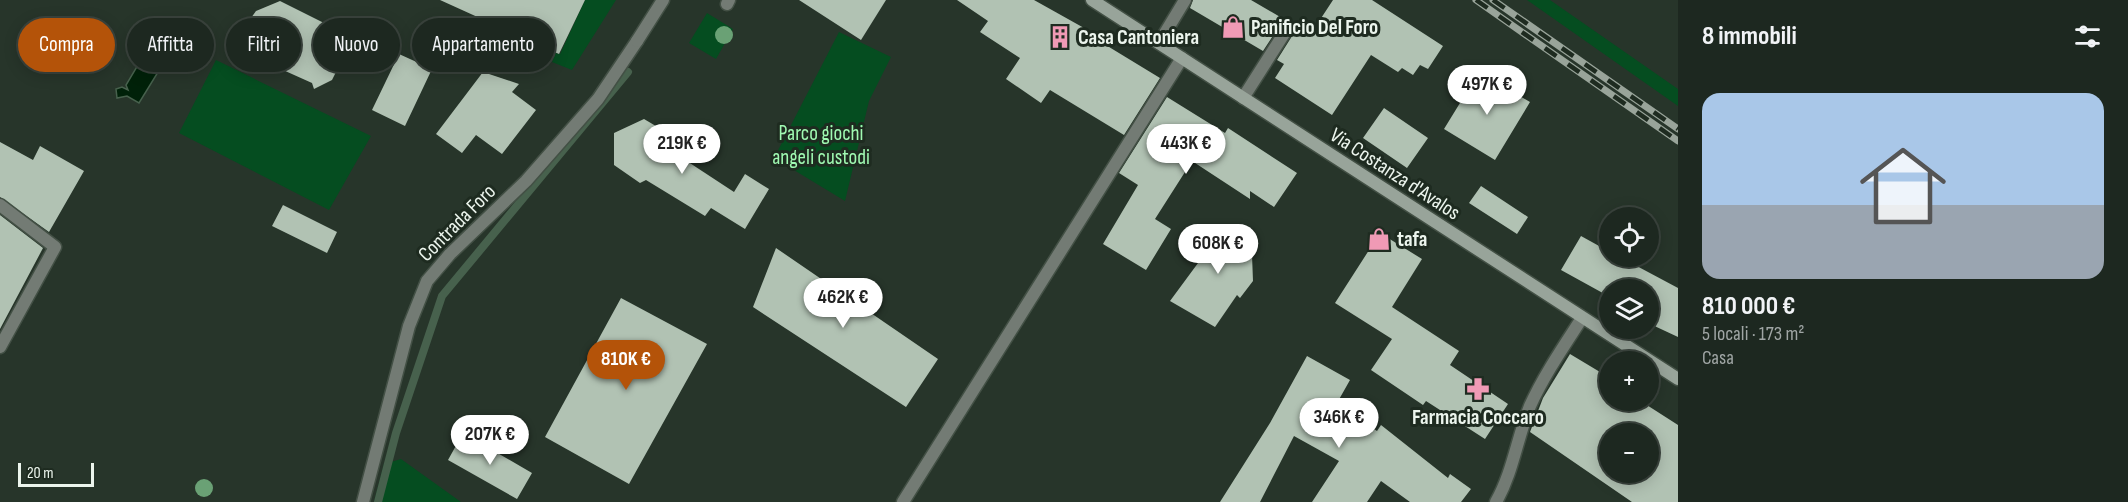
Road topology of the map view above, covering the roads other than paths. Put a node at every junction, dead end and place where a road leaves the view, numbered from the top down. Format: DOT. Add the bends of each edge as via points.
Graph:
graph roads {
  1 [pos="663,0"];
  2 [pos="1092,0"];
  3 [pos="1185,0"];
  4 [pos="1287,29"];
  5 [pos="1159,43"];
  6 [pos="1182,58"];
  7 [pos="1243,98"];
  8 [pos="0,205"];
  9 [pos="1582,318"];
  10 [pos="0,347"];
  11 [pos="1678,379"];
  12 [pos="363,502"];
  13 [pos="903,502"];
  14 [pos="1496,502"];
  1 -- 12 [label="street, Contrada Foro" via="598,99 534,173 427,281 409,326"];
  2 -- 5 [label="main road, Via Costanza d'Avalos"];
  3 -- 5 [label="street"];
  4 -- 7 [label="street"];
  5 -- 6 [label="main road, Via Costanza d'Avalos"];
  6 -- 7 [label="main road, Via Costanza d'Avalos"];
  6 -- 13 [label="street"];
  7 -- 9 [label="main road, Via Costanza d'Avalos"];
  8 -- 10 [label="street" via="55,247"];
  9 -- 11 [label="main road, Via Costanza d'Avalos"];
  9 -- 14 [label="street" via="1530,407 1505,486"];
}
